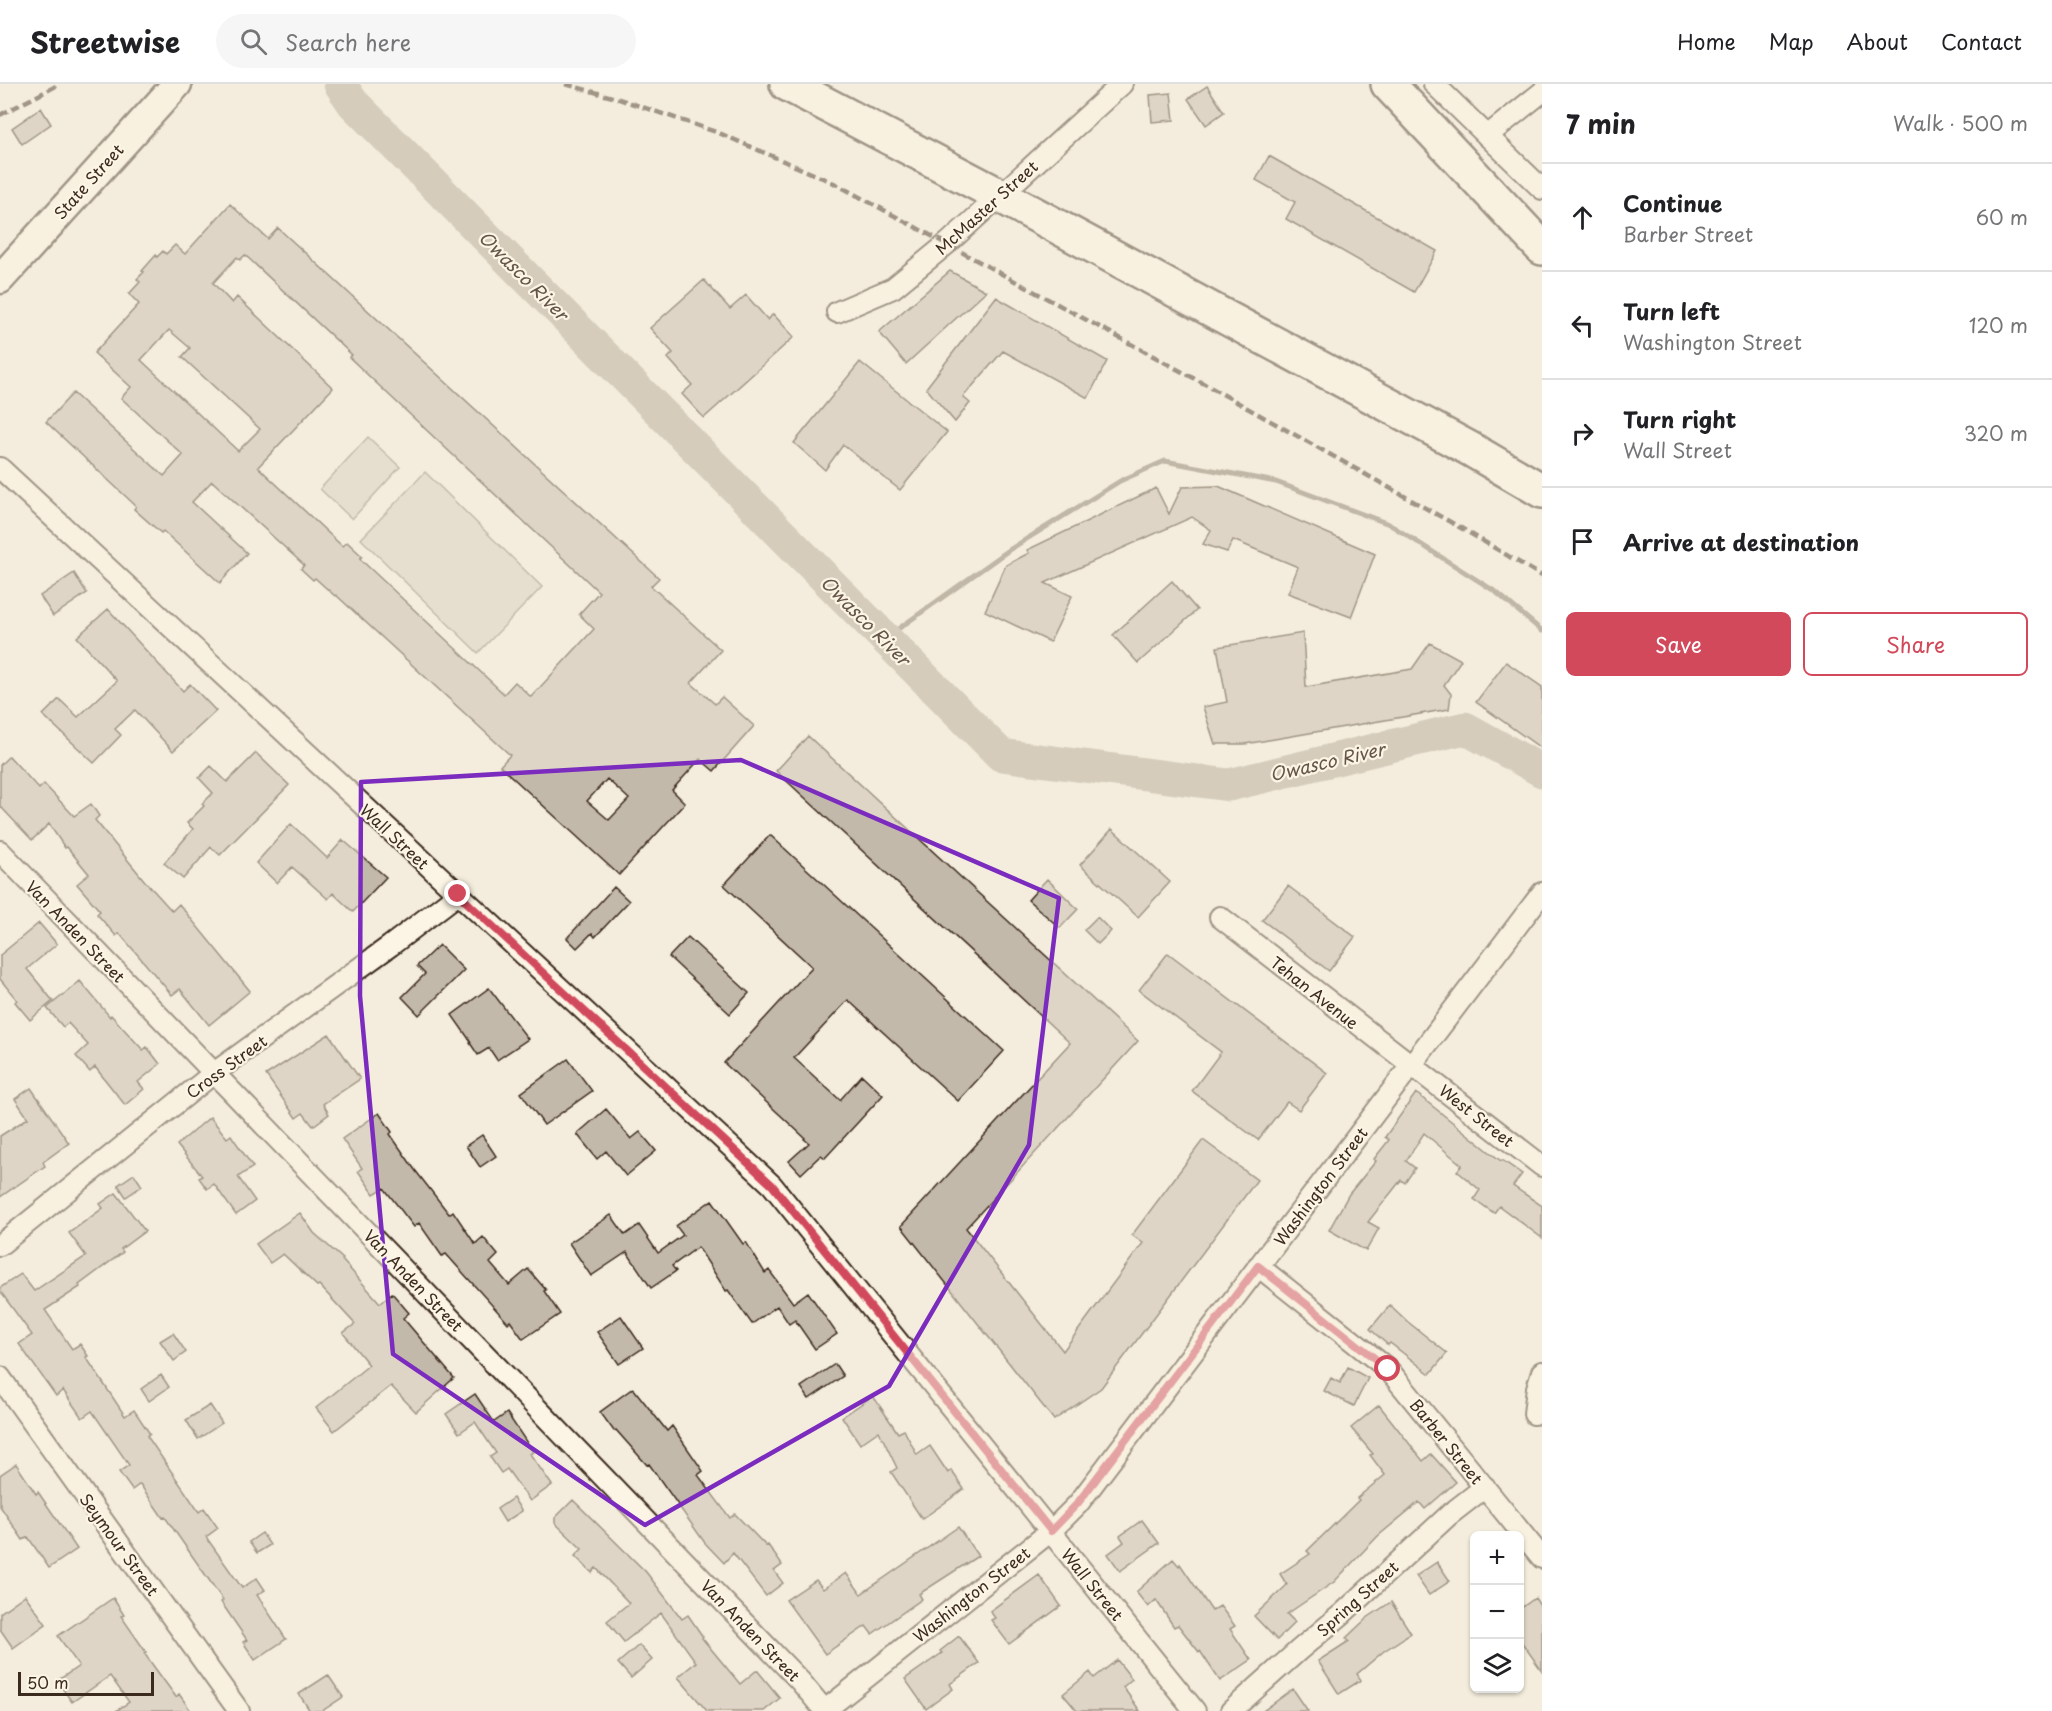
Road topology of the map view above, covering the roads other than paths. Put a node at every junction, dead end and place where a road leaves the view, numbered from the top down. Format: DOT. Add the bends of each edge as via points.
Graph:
graph roads {
  1 [pos="177,84"];
  2 [pos="787,84"];
  3 [pos="1122,84"];
  4 [pos="1388,84"];
  5 [pos="1434,84"];
  6 [pos="1542,92"];
  7 [pos="1487,135"];
  8 [pos="1542,189"];
  9 [pos="999,195"];
  10 [pos="1542,248"];
  11 [pos="0,279"];
  12 [pos="837,312"];
  13 [pos="1472,450"];
  14 [pos="1542,466"];
  15 [pos="0,468"];
  16 [pos="1542,491"];
  17 [pos="0,851"];
  18 [pos="1542,893"];
  19 [pos="458,894"];
  20 [pos="1220,917"];
  21 [pos="1412,1065"];
  22 [pos="214,1073"];
  23 [pos="1542,1166"];
  24 [pos="0,1245"];
  25 [pos="1258,1266"];
  26 [pos="1542,1372"];
  27 [pos="0,1377"];
  28 [pos="1534,1414"];
  29 [pos="1485,1487"];
  30 [pos="1051,1531"];
  31 [pos="1542,1558"];
  32 [pos="239,1711"];
  33 [pos="825,1711"];
  34 [pos="1195,1711"];
  35 [pos="1231,1711"];
  1 -- 11 [label="main road, State Street"];
  2 -- 9 [label="highway"];
  3 -- 9 [label="street, McMaster Street"];
  4 -- 10 [label="highway"];
  5 -- 7 [label="street"];
  6 -- 7 [label="street"];
  7 -- 8 [label="street"];
  9 -- 12 [label="street, McMaster Street" via="893,288"];
  9 -- 13 [label="highway"];
  13 -- 14 [label="highway"];
  13 -- 16 [label="highway"];
  15 -- 19 [label="street, Wall Street"];
  17 -- 22 [label="street, Van Anden Street"];
  18 -- 21 [label="street, Washington Street"];
  19 -- 22 [label="street, Cross Street"];
  19 -- 30 [label="street, Wall Street" via="772,1185"];
  20 -- 21 [label="street, Tehan Avenue"];
  21 -- 23 [label="street, West Street"];
  21 -- 25 [label="street, Washington Street"];
  22 -- 24 [label="street, Cross Street"];
  22 -- 33 [label="street, Van Anden Street"];
  25 -- 29 [label="street, Barber Street" via="1388,1369"];
  25 -- 30 [label="street, Washington Street" via="1077,1504"];
  26 -- 28 [label="street"];
  27 -- 32 [label="street, Seymour Street"];
  29 -- 31 [label="street, Barber Street"];
  29 -- 35 [label="street, Spring Street"];
  30 -- 33 [label="street, Washington Street"];
  30 -- 34 [label="street, Wall Street"];
}
